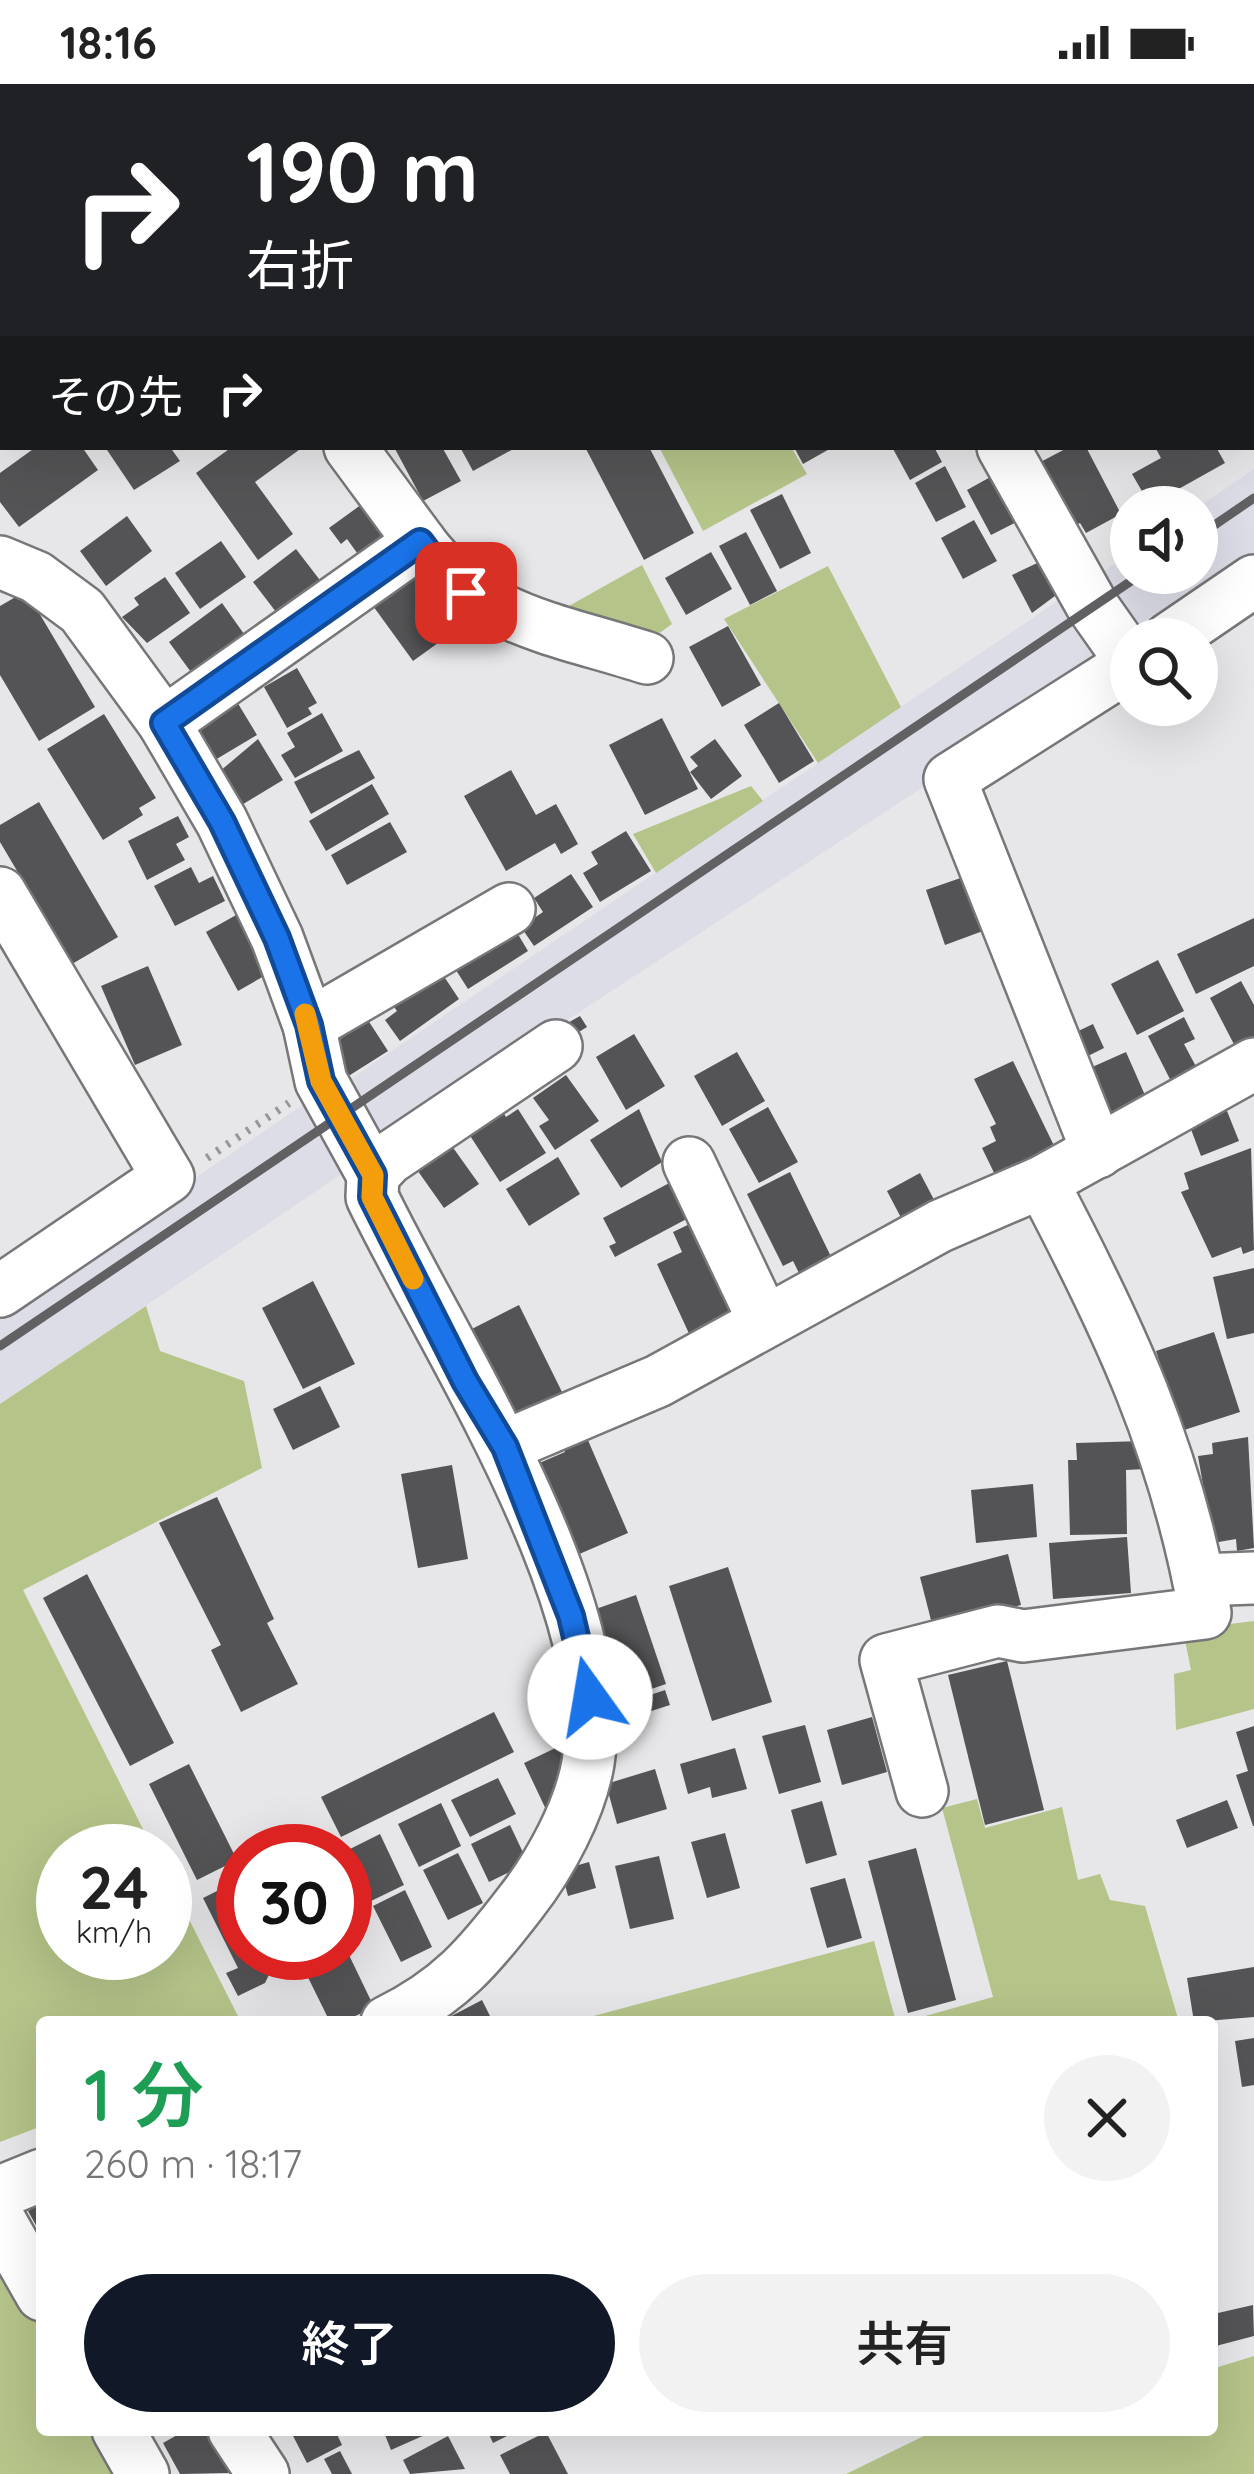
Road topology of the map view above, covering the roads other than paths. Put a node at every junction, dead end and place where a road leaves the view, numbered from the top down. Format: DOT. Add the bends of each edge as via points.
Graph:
graph roads {
  1 [pos="352,450"];
  2 [pos="1005,450"];
  3 [pos="420,542"];
  4 [pos="0,562"];
  5 [pos="1254,581"];
  6 [pos="1199,618"];
  7 [pos="1110,632"];
  8 [pos="647,658"];
  9 [pos="1110,676"];
  10 [pos="164,723"];
  11 [pos="0,893"];
  12 [pos="509,909"];
  13 [pos="309,1025"];
  14 [pos="556,1046"];
  15 [pos="1254,1064"];
  16 [pos="1098,1152"];
  17 [pos="689,1163"];
  18 [pos="373,1175"];
  19 [pos="1042,1182"];
  20 [pos="0,1291"];
  21 [pos="764,1322"];
  22 [pos="505,1447"];
  23 [pos="1254,1578"];
  24 [pos="1199,1580"];
  25 [pos="922,1791"];
  26 [pos="396,2016"];
  27 [pos="36,2177"];
  28 [pos="0,2192"];
  29 [pos="0,2221"];
  30 [pos="36,2284"];
  31 [pos="121,2436"];
  32 [pos="238,2436"];
  33 [pos="143,2474"];
  34 [pos="262,2474"];
  1 -- 3 [label="street"];
  2 -- 7 [label="street"];
  3 -- 8 [label="street" via="446,577 477,599"];
  3 -- 10 [label="street"];
  4 -- 10 [label="street" via="82,611"];
  5 -- 6 [label="street"];
  9 -- 16 [label="street" via="950,779"];
  10 -- 13 [label="street" via="222,822"];
  11 -- 20 [label="street" via="168,1177"];
  12 -- 13 [label="street"];
  13 -- 18 [label="street" via="321,1081"];
  14 -- 18 [label="street"];
  15 -- 16 [label="street"];
  16 -- 19 [label="street"];
  17 -- 21 [label="street"];
  18 -- 22 [label="street" via="378,1210"];
  19 -- 21 [label="street" via="940,1226"];
  19 -- 24 [label="street" via="1160,1427"];
  21 -- 22 [label="street" via="658,1381"];
  22 -- 26 [label="street" via="571,1616 590,1697 588,1764 534,1886 471,1969"];
  23 -- 24 [label="street"];
  24 -- 25 [label="street" via="1205,1613 1022,1636 998,1631 886,1660"];
  27 -- 28 [label="street"];
  29 -- 30 [label="street"];
  31 -- 33 [label="street"];
  32 -- 34 [label="street"];
}
